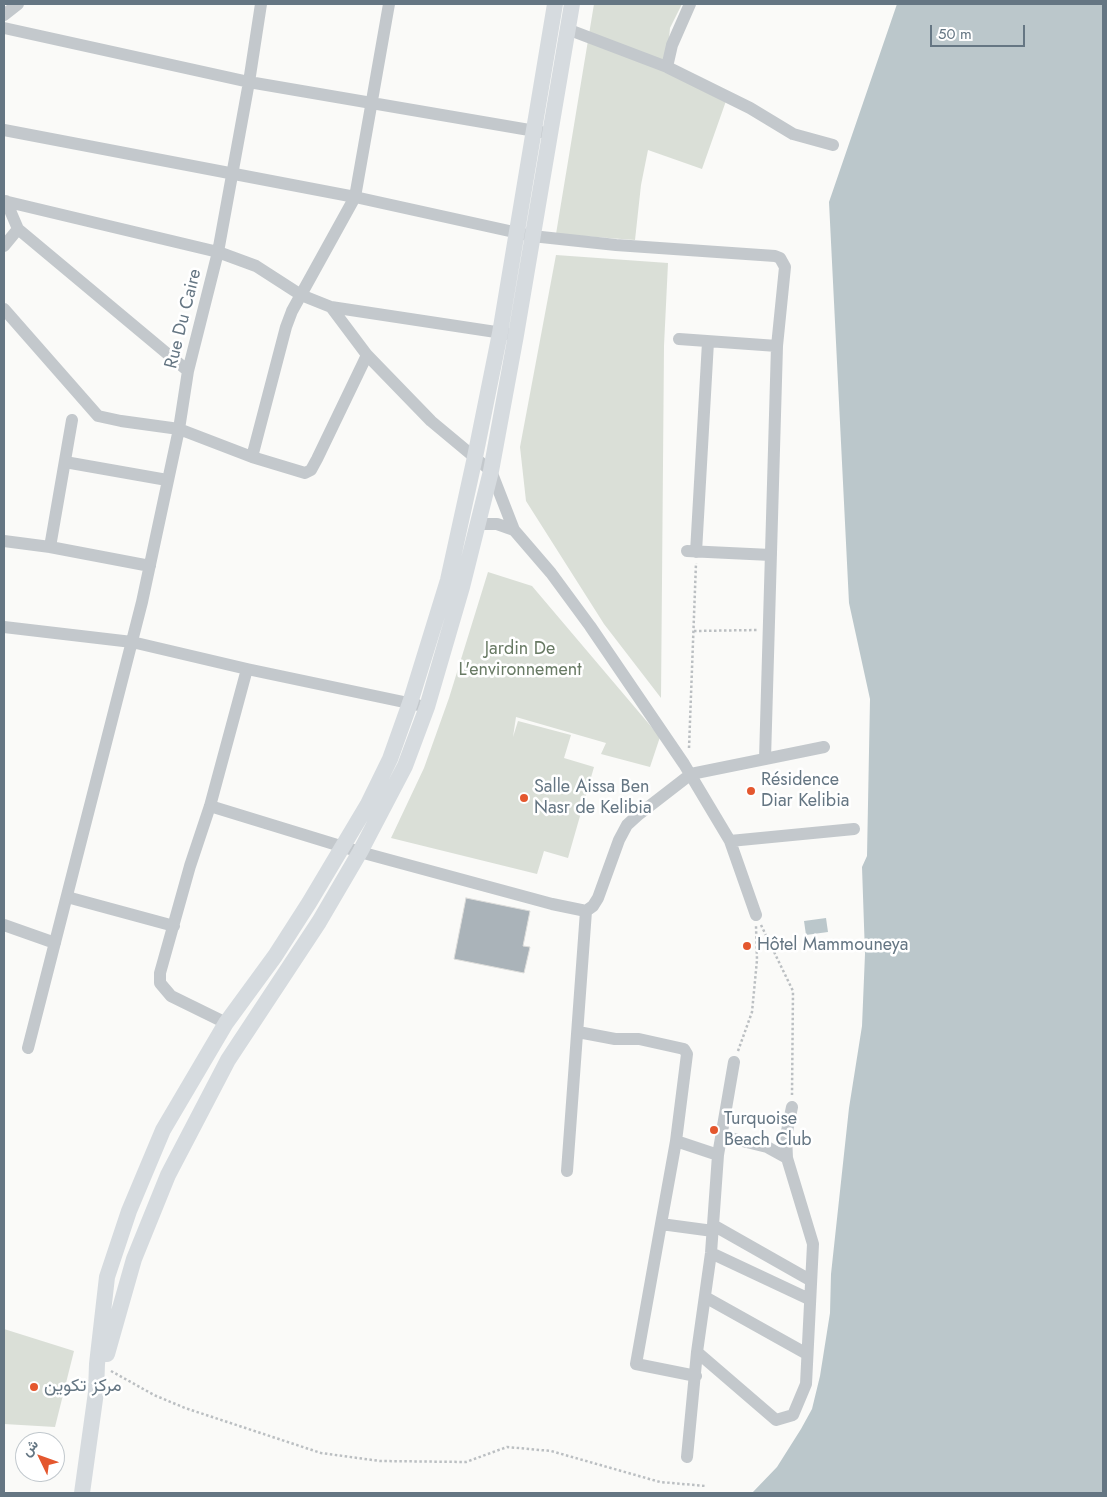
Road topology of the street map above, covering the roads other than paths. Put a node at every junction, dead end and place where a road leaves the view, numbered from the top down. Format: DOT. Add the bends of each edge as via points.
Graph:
graph roads {
  1 [pos="18,4"];
  2 [pos="261,4"];
  3 [pos="389,4"];
  4 [pos="555,4"];
  5 [pos="572,4"];
  6 [pos="690,4"];
  7 [pos="4,15"];
  8 [pos="4,28"];
  9 [pos="567,29"];
  10 [pos="667,67"];
  11 [pos="250,82"];
  12 [pos="372,104"];
  13 [pos="4,130"];
  14 [pos="533,131"];
  15 [pos="551,133"];
  16 [pos="833,145"];
  17 [pos="233,173"];
  18 [pos="355,197"];
  19 [pos="5,201"];
  20 [pos="18,229"];
  21 [pos="516,231"];
  22 [pos="532,236"];
  23 [pos="4,246"];
  24 [pos="218,252"];
  25 [pos="301,295"];
  26 [pos="332,307"];
  27 [pos="4,309"];
  28 [pos="508,334"];
  29 [pos="679,339"];
  30 [pos="708,342"];
  31 [pos="777,346"];
  32 [pos="367,355"];
  33 [pos="188,371"];
  34 [pos="72,420"];
  35 [pos="179,429"];
  36 [pos="252,457"];
  37 [pos="475,457"];
  38 [pos="66,462"];
  39 [pos="491,471"];
  40 [pos="167,480"];
  41 [pos="478,524"];
  42 [pos="514,530"];
  43 [pos="4,541"];
  44 [pos="50,547"];
  45 [pos="771,555"];
  46 [pos="150,566"];
  47 [pos="4,627"];
  48 [pos="132,642"];
  49 [pos="247,669"];
  50 [pos="410,703"];
  51 [pos="427,707"];
  52 [pos="824,747"];
  53 [pos="765,759"];
  54 [pos="688,769"];
  55 [pos="210,806"];
  56 [pos="854,829"];
  57 [pos="730,841"];
  58 [pos="342,847"];
  59 [pos="360,852"];
  60 [pos="67,897"];
  61 [pos="586,911"];
  62 [pos="756,915"];
  63 [pos="4,925"];
  64 [pos="174,926"];
  65 [pos="55,943"];
  66 [pos="226,1023"];
  67 [pos="578,1032"];
  68 [pos="28,1048"];
  69 [pos="734,1062"];
  70 [pos="792,1107"];
  71 [pos="722,1136"];
  72 [pos="676,1141"];
  73 [pos="718,1155"];
  74 [pos="787,1158"];
  75 [pos="568,1171"];
  76 [pos="661,1224"];
  77 [pos="713,1228"];
  78 [pos="711,1253"];
  79 [pos="810,1280"];
  80 [pos="704,1297"];
  81 [pos="809,1299"];
  82 [pos="697,1352"];
  83 [pos="807,1354"];
  84 [pos="696,1376"];
  85 [pos="96,1392"];
  86 [pos="687,1457"];
  87 [pos="82,1493"];
  1 -- 7 [label="street"];
  2 -- 11 [label="street, Rue Du Caire"];
  3 -- 12 [label="street"];
  4 -- 14 [label="main road"];
  5 -- 9 [label="main road"];
  6 -- 10 [label="street" via="672,45"];
  8 -- 11 [label="street"];
  9 -- 10 [label="street"];
  9 -- 15 [label="main road"];
  10 -- 16 [label="street" via="750,108 793,134"];
  11 -- 12 [label="street"];
  11 -- 17 [label="street, Rue Du Caire"];
  12 -- 14 [label="street"];
  12 -- 18 [label="street"];
  13 -- 17 [label="street"];
  14 -- 15 [label="street"];
  14 -- 21 [label="main road"];
  15 -- 22 [label="main road"];
  17 -- 18 [label="street"];
  17 -- 24 [label="street, Rue Du Caire"];
  18 -- 21 [label="street"];
  18 -- 25 [label="street"];
  19 -- 20 [label="street"];
  19 -- 24 [label="street"];
  20 -- 23 [label="street"];
  20 -- 33 [label="street"];
  21 -- 22 [label="street"];
  21 -- 28 [label="main road"];
  22 -- 28 [label="main road"];
  22 -- 31 [label="street" via="780,258 785,267"];
  24 -- 25 [label="street" via="263,270"];
  24 -- 33 [label="street, Rue Du Caire"];
  25 -- 26 [label="street"];
  25 -- 36 [label="street" via="286,326"];
  26 -- 28 [label="street"];
  26 -- 32 [label="street"];
  27 -- 35 [label="street" via="98,416"];
  28 -- 37 [label="main road"];
  28 -- 39 [label="main road"];
  29 -- 30 [label="street"];
  30 -- 31 [label="street"];
  30 -- 45 [label="street" via="692,552"];
  31 -- 45 [label="street"];
  32 -- 36 [label="street" via="311,470 297,472"];
  32 -- 37 [label="street" via="431,421"];
  33 -- 35 [label="street, Rue Du Caire"];
  34 -- 38 [label="street"];
  35 -- 36 [label="street"];
  35 -- 40 [label="street, Rue Du Caire"];
  37 -- 39 [label="street"];
  37 -- 50 [label="main road" via="448,580"];
  38 -- 40 [label="street"];
  38 -- 44 [label="street"];
  39 -- 41 [label="main road"];
  39 -- 42 [label="street"];
  40 -- 46 [label="street, Rue Du Caire"];
  41 -- 42 [label="street" via="497,524"];
  41 -- 51 [label="main road"];
  42 -- 54 [label="street" via="590,626"];
  43 -- 44 [label="street"];
  44 -- 46 [label="street"];
  45 -- 53 [label="street"];
  46 -- 48 [label="street, Rue Du Caire"];
  47 -- 48 [label="street"];
  48 -- 49 [label="street"];
  48 -- 60 [label="street, Rue Du Caire"];
  49 -- 50 [label="street"];
  49 -- 55 [label="street"];
  50 -- 51 [label="street"];
  50 -- 58 [label="main road" via="390,759"];
  51 -- 59 [label="main road" via="405,766"];
  52 -- 53 [label="street"];
  53 -- 54 [label="street"];
  54 -- 57 [label="street"];
  54 -- 61 [label="street" via="627,825 598,898"];
  55 -- 58 [label="street"];
  55 -- 64 [label="street"];
  56 -- 57 [label="street"];
  57 -- 62 [label="street"];
  58 -- 59 [label="street"];
  58 -- 66 [label="main road" via="275,956"];
  59 -- 61 [label="street"];
  59 -- 85 [label="main road" via="314,931 228,1060 168,1175 134,1259"];
  60 -- 64 [label="street"];
  60 -- 65 [label="street, Rue Du Caire"];
  61 -- 67 [label="street"];
  63 -- 65 [label="street"];
  64 -- 66 [label="street" via="160,983 171,996"];
  65 -- 68 [label="street, Rue Du Caire"];
  66 -- 85 [label="main road" via="163,1130 129,1211 107,1277"];
  67 -- 72 [label="street" via="684,1049 687,1054"];
  67 -- 75 [label="street"];
  69 -- 71 [label="street"];
  70 -- 74 [label="street" via="786,1136"];
  71 -- 73 [label="street"];
  71 -- 74 [label="street" via="767,1147"];
  72 -- 73 [label="street"];
  72 -- 76 [label="street"];
  73 -- 77 [label="street"];
  74 -- 79 [label="street" via="812,1244"];
  76 -- 77 [label="street"];
  76 -- 84 [label="street" via="636,1364"];
  77 -- 78 [label="street"];
  77 -- 79 [label="street"];
  78 -- 80 [label="street"];
  78 -- 81 [label="street"];
  79 -- 81 [label="street"];
  80 -- 82 [label="street"];
  80 -- 83 [label="street"];
  81 -- 83 [label="street"];
  82 -- 83 [label="street" via="776,1420 793,1415 806,1384"];
  82 -- 84 [label="street"];
  84 -- 86 [label="street"];
  85 -- 87 [label="main road"];
}
